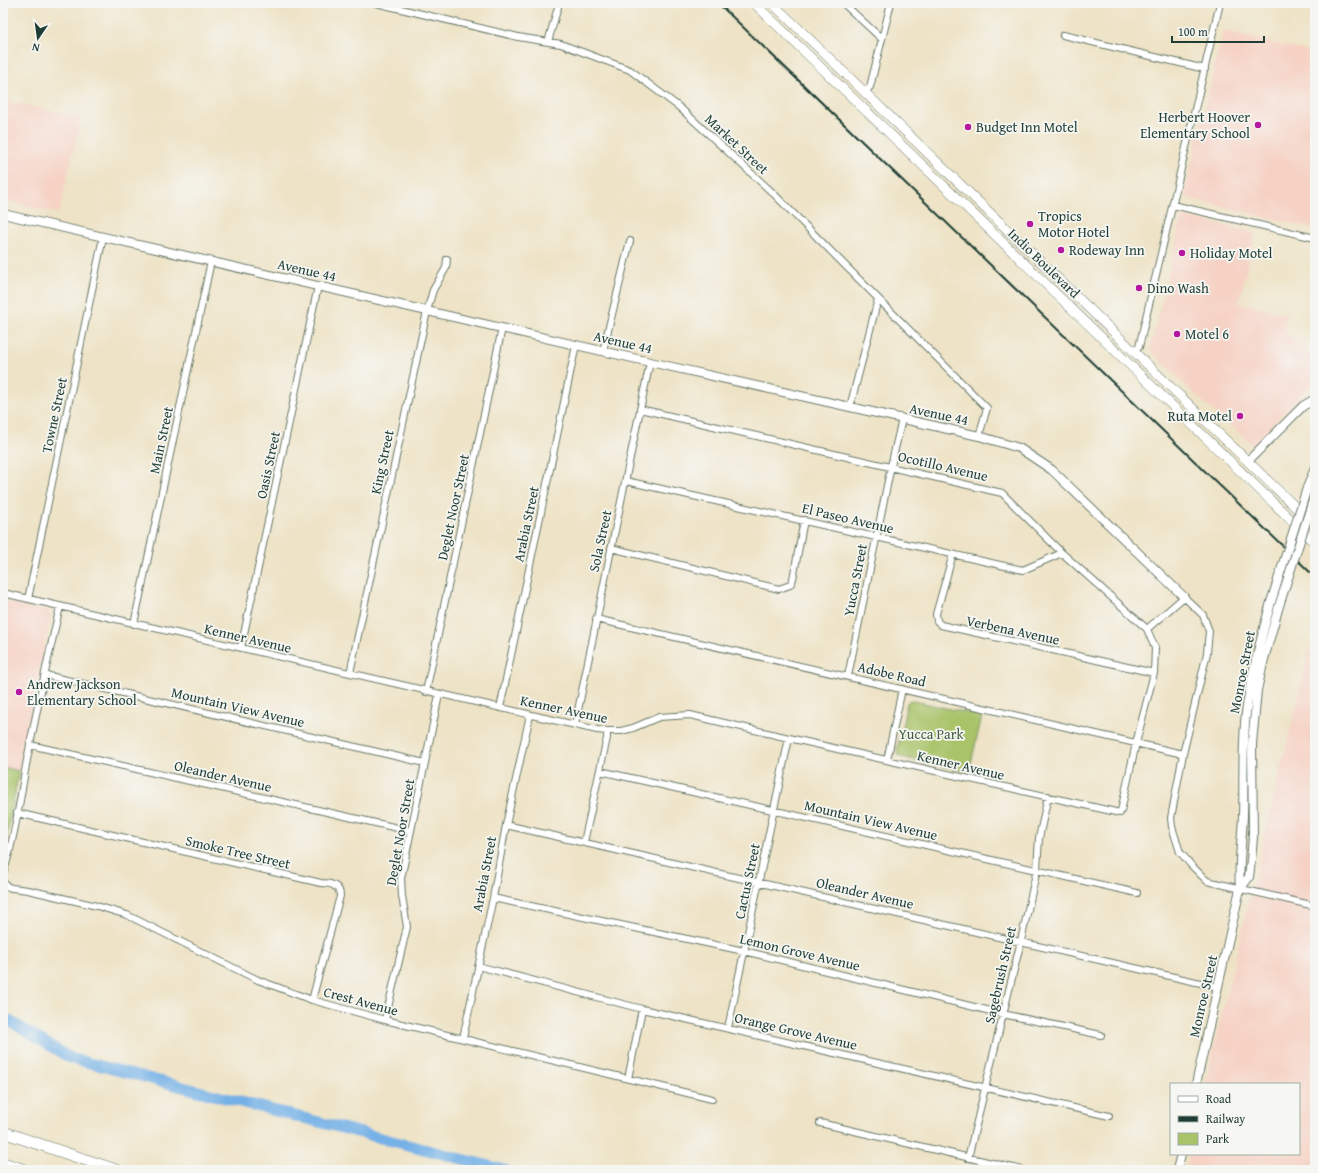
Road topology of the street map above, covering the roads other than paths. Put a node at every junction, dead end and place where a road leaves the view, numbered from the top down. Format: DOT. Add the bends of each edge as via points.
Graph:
graph roads {
  1 [pos="376,3"];
  2 [pos="557,3"];
  3 [pos="754,3"];
  4 [pos="762,3"];
  5 [pos="772,3"];
  6 [pos="843,3"];
  7 [pos="891,3"];
  8 [pos="1220,3"];
  9 [pos="765,14"];
  10 [pos="1062,35"];
  11 [pos="882,39"];
  12 [pos="548,42"];
  13 [pos="810,57"];
  14 [pos="1205,69"];
  15 [pos="865,92"];
  16 [pos="868,113"];
  17 [pos="1174,204"];
  18 [pos="3,214"];
  19 [pos="103,237"];
  20 [pos="1315,238"];
  21 [pos="630,241"];
  22 [pos="447,259"];
  23 [pos="211,261"];
  24 [pos="318,286"];
  25 [pos="878,299"];
  26 [pos="427,311"];
  27 [pos="1081,318"];
  28 [pos="502,328"];
  29 [pos="576,345"];
  30 [pos="603,351"];
  31 [pos="1134,352"];
  32 [pos="650,362"];
  33 [pos="1140,375"];
  34 [pos="1315,399"];
  35 [pos="850,407"];
  36 [pos="640,409"];
  37 [pos="902,419"];
  38 [pos="1193,425"];
  39 [pos="979,436"];
  40 [pos="1248,461"];
  41 [pos="891,466"];
  42 [pos="1315,468"];
  43 [pos="626,481"];
  44 [pos="1252,482"];
  45 [pos="1315,494"];
  46 [pos="1293,505"];
  47 [pos="804,520"];
  48 [pos="1315,526"];
  49 [pos="876,537"];
  50 [pos="1315,543"];
  51 [pos="611,548"];
  52 [pos="1062,552"];
  53 [pos="953,554"];
  54 [pos="3,593"];
  55 [pos="1184,597"];
  56 [pos="28,599"];
  57 [pos="60,607"];
  58 [pos="596,619"];
  59 [pos="134,624"];
  60 [pos="1147,629"];
  61 [pos="241,648"];
  62 [pos="350,673"];
  63 [pos="1154,673"];
  64 [pos="45,674"];
  65 [pos="848,676"];
  66 [pos="902,689"];
  67 [pos="426,692"];
  68 [pos="439,695"];
  69 [pos="500,708"];
  70 [pos="530,715"];
  71 [pos="575,725"];
  72 [pos="607,731"];
  73 [pos="789,738"];
  74 [pos="1136,743"];
  75 [pos="30,745"];
  76 [pos="1183,754"];
  77 [pos="886,760"];
  78 [pos="425,763"];
  79 [pos="600,771"];
  80 [pos="1048,796"];
  81 [pos="774,811"];
  82 [pos="17,813"];
  83 [pos="1120,813"];
  84 [pos="506,825"];
  85 [pos="411,831"];
  86 [pos="584,842"];
  87 [pos="1037,870"];
  88 [pos="3,874"];
  89 [pos="3,882"];
  90 [pos="759,882"];
  91 [pos="1240,889"];
  92 [pos="1137,893"];
  93 [pos="493,898"];
  94 [pos="1315,906"];
  95 [pos="1021,941"];
  96 [pos="744,951"];
  97 [pos="478,966"];
  98 [pos="1218,987"];
  99 [pos="312,1000"];
  100 [pos="642,1009"];
  101 [pos="1003,1014"];
  102 [pos="385,1020"];
  103 [pos="728,1028"];
  104 [pos="1101,1036"];
  105 [pos="463,1038"];
  106 [pos="628,1079"];
  107 [pos="1196,1083"];
  108 [pos="986,1088"];
  109 [pos="712,1099"];
  110 [pos="1109,1116"];
  111 [pos="820,1123"];
  112 [pos="3,1124"];
  113 [pos="3,1132"];
  114 [pos="44,1146"];
  115 [pos="1181,1155"];
  116 [pos="968,1158"];
  117 [pos="3,1163"];
  118 [pos="25,1170"];
  119 [pos="116,1170"];
  120 [pos="1022,1170"];
  121 [pos="1177,1170"];
  1 -- 12 [label="street, Market Street"];
  2 -- 12 [label="street"];
  3 -- 9 [label="main road, Indio Boulevard"];
  4 -- 9 [label="main road"];
  5 -- 15 [label="main road, Indio Boulevard"];
  6 -- 11 [label="street"];
  7 -- 11 [label="street"];
  8 -- 14 [label="street"];
  9 -- 13 [label="main road, Indio Boulevard"];
  10 -- 14 [label="street"];
  11 -- 15 [label="street" via="870,87"];
  12 -- 25 [label="street, Market Street" via="561,44 630,70 679,107 774,194"];
  13 -- 15 [label="main road" via="825,65 849,88"];
  13 -- 16 [label="main road, Indio Boulevard"];
  14 -- 17 [label="street"];
  15 -- 16 [label="main road" via="864,102"];
  15 -- 31 [label="main road, Indio Boulevard"];
  16 -- 27 [label="main road, Indio Boulevard"];
  17 -- 20 [label="street"];
  17 -- 31 [label="street" via="1139,347"];
  18 -- 19 [label="street, Avenue 44"];
  19 -- 23 [label="street, Avenue 44"];
  19 -- 56 [label="street, Towne Street"];
  21 -- 30 [label="street"];
  22 -- 26 [label="street, King Street" via="446,268 433,290"];
  23 -- 24 [label="street, Avenue 44"];
  23 -- 59 [label="street, Main Street"];
  24 -- 26 [label="street, Avenue 44"];
  24 -- 61 [label="street, Oasis Street"];
  25 -- 35 [label="street"];
  25 -- 39 [label="street, Market Street" via="987,408"];
  26 -- 28 [label="street, Avenue 44"];
  26 -- 62 [label="street, King Street"];
  27 -- 31 [label="main road" via="1098,327 1121,349"];
  27 -- 33 [label="main road, Indio Boulevard"];
  28 -- 29 [label="street, Avenue 44"];
  28 -- 67 [label="street, Deglet Noor Street"];
  29 -- 30 [label="street, Avenue 44"];
  29 -- 69 [label="street, Arabia Street"];
  30 -- 32 [label="street, Avenue 44"];
  31 -- 33 [label="main road"];
  31 -- 40 [label="main road, Indio Boulevard"];
  32 -- 35 [label="street, Avenue 44"];
  32 -- 36 [label="street, Sola Street"];
  33 -- 38 [label="main road, Indio Boulevard"];
  34 -- 40 [label="street" via="1307,402"];
  35 -- 37 [label="street, Avenue 44"];
  36 -- 41 [label="street, Ocotillo Avenue"];
  36 -- 43 [label="street, Sola Street"];
  37 -- 39 [label="street, Avenue 44"];
  37 -- 41 [label="street, Yucca Street"];
  38 -- 40 [label="main road" via="1208,433 1237,461"];
  38 -- 44 [label="main road, Indio Boulevard"];
  39 -- 55 [label="street, Avenue 44" via="1019,448 1052,470"];
  40 -- 44 [label="main road" via="1248,472"];
  40 -- 46 [label="main road, Indio Boulevard"];
  41 -- 49 [label="street, Yucca Street"];
  41 -- 52 [label="street, Ocotillo Avenue" via="1002,493"];
  42 -- 91 [label="street, Monroe Street, bridge" via="1256,656 1244,741"];
  43 -- 47 [label="street, El Paseo Avenue"];
  43 -- 51 [label="street, Sola Street"];
  44 -- 46 [label="main road" via="1256,476 1277,496"];
  44 -- 50 [label="main road, Indio Boulevard"];
  45 -- 91 [label="street, Monroe Street, bridge" via="1279,606 1257,690 1252,744 1253,837 1249,877"];
  46 -- 48 [label="main road, Indio Boulevard"];
  47 -- 49 [label="street, El Paseo Avenue"];
  47 -- 51 [label="street" via="794,579 790,586 779,588"];
  49 -- 53 [label="street, El Paseo Avenue"];
  49 -- 65 [label="street, Yucca Street"];
  51 -- 58 [label="street, Sola Street"];
  52 -- 53 [label="street, El Paseo Avenue" via="1023,570"];
  52 -- 60 [label="street, Ocotillo Avenue"];
  53 -- 63 [label="street, Verbena Avenue" via="936,614 941,625"];
  54 -- 56 [label="street, Kenner Avenue"];
  55 -- 60 [label="street"];
  55 -- 76 [label="street" via="1203,615 1209,631 1207,653"];
  56 -- 57 [label="street, Kenner Avenue"];
  57 -- 59 [label="street, Kenner Avenue"];
  57 -- 64 [label="street"];
  58 -- 65 [label="street, Adobe Road"];
  58 -- 71 [label="street, Sola Street"];
  59 -- 61 [label="street, Kenner Avenue"];
  60 -- 63 [label="street, Ocotillo Avenue" via="1155,648"];
  61 -- 62 [label="street, Kenner Avenue"];
  62 -- 67 [label="street, Kenner Avenue"];
  63 -- 74 [label="street, Ocotillo Avenue"];
  64 -- 75 [label="street"];
  64 -- 78 [label="street, Mountain View Avenue"];
  65 -- 66 [label="street, Adobe Road"];
  66 -- 74 [label="street, Adobe Road"];
  66 -- 77 [label="street"];
  67 -- 68 [label="street, Kenner Avenue"];
  68 -- 69 [label="street, Kenner Avenue"];
  68 -- 78 [label="street, Deglet Noor Street"];
  69 -- 70 [label="street, Kenner Avenue"];
  70 -- 71 [label="street, Kenner Avenue"];
  70 -- 84 [label="street, Arabia Street"];
  71 -- 72 [label="street, Kenner Avenue"];
  72 -- 73 [label="street, Kenner Avenue" via="633,728 659,717 690,715"];
  72 -- 79 [label="street"];
  73 -- 77 [label="street, Kenner Avenue"];
  73 -- 81 [label="street, Cactus Street"];
  74 -- 76 [label="street, Adobe Road"];
  74 -- 83 [label="street, Ocotillo Avenue"];
  75 -- 82 [label="street"];
  75 -- 85 [label="street, Oleander Avenue"];
  76 -- 91 [label="street" via="1171,818 1180,852 1207,881"];
  77 -- 80 [label="street, Kenner Avenue"];
  78 -- 85 [label="street, Deglet Noor Street"];
  79 -- 81 [label="street, Mountain View Avenue"];
  79 -- 86 [label="street"];
  80 -- 83 [label="street, Kenner Avenue"];
  80 -- 87 [label="street, Sagebrush Street" via="1039,838"];
  81 -- 87 [label="street, Mountain View Avenue"];
  81 -- 90 [label="street, Cactus Street"];
  82 -- 88 [label="street"];
  82 -- 99 [label="street, Smoke Tree Street" via="333,885 340,890 340,896"];
  84 -- 86 [label="street, Oleander Avenue"];
  84 -- 93 [label="street, Arabia Street"];
  85 -- 102 [label="street, Deglet Noor Street" via="401,879 407,927"];
  86 -- 90 [label="street, Oleander Avenue"];
  87 -- 92 [label="street, Mountain View Avenue"];
  87 -- 95 [label="street, Sagebrush Street"];
  89 -- 99 [label="street, Crest Avenue" via="8,887 98,906 127,915 258,980"];
  90 -- 95 [label="street, Oleander Avenue"];
  90 -- 96 [label="street, Cactus Street"];
  91 -- 94 [label="street"];
  91 -- 98 [label="street, Monroe Street"];
  93 -- 96 [label="street, Lemon Grove Avenue"];
  93 -- 97 [label="street, Arabia Street"];
  95 -- 98 [label="street, Oleander Avenue"];
  95 -- 101 [label="street, Sagebrush Street"];
  96 -- 101 [label="street, Lemon Grove Avenue"];
  96 -- 103 [label="street, Cactus Street"];
  97 -- 100 [label="street, Orange Grove Avenue"];
  97 -- 105 [label="street, Arabia Street"];
  98 -- 107 [label="street, Monroe Street"];
  99 -- 102 [label="street, Crest Avenue"];
  100 -- 103 [label="street, Orange Grove Avenue"];
  100 -- 106 [label="street"];
  101 -- 104 [label="street, Lemon Grove Avenue"];
  101 -- 108 [label="street, Sagebrush Street"];
  102 -- 105 [label="street, Crest Avenue"];
  103 -- 108 [label="street, Orange Grove Avenue"];
  105 -- 106 [label="street, Crest Avenue"];
  106 -- 109 [label="street, Crest Avenue"];
  108 -- 110 [label="street, Orange Grove Avenue"];
  108 -- 116 [label="street, Sagebrush Street"];
  111 -- 116 [label="street"];
  112 -- 114 [label="highway"];
  113 -- 114 [label="highway"];
  114 -- 119 [label="highway"];
  115 -- 121 [label="street"];
  116 -- 120 [label="street"];
  117 -- 118 [label="highway"];
}
